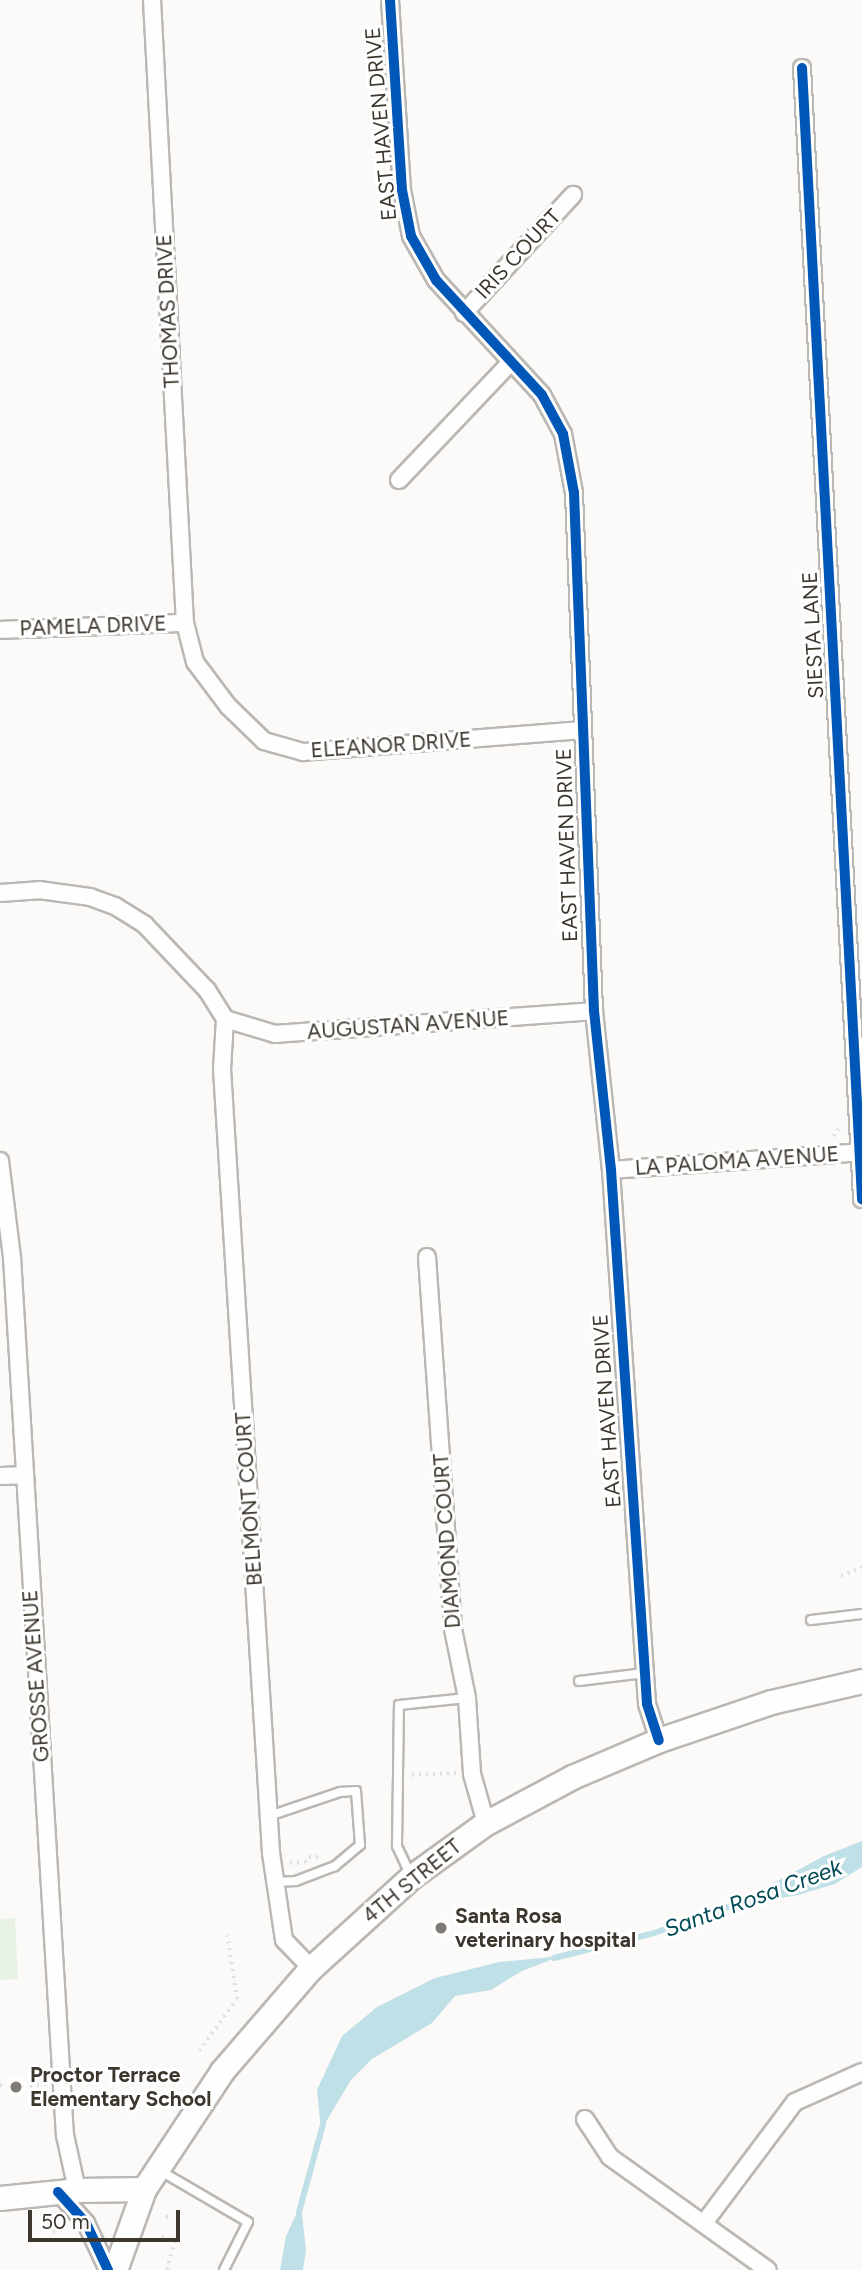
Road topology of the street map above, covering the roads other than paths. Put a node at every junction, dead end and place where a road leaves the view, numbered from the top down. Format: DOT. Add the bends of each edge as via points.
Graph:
graph roads {
  1 [pos="152,0"];
  2 [pos="390,0"];
  3 [pos="802,68"];
  4 [pos="573,195"];
  5 [pos="464,313"];
  6 [pos="511,362"];
  7 [pos="399,480"];
  8 [pos="185,623"];
  9 [pos="0,630"];
  10 [pos="581,730"];
  11 [pos="0,892"];
  12 [pos="594,1011"];
  13 [pos="225,1019"];
  14 [pos="860,1152"];
  15 [pos="0,1161"];
  16 [pos="611,1170"];
  17 [pos="862,1199"];
  18 [pos="427,1257"];
  19 [pos="23,1475"];
  20 [pos="0,1476"];
  21 [pos="862,1614"];
  22 [pos="811,1620"];
  23 [pos="645,1672"];
  24 [pos="579,1681"];
  25 [pos="862,1681"];
  26 [pos="467,1698"];
  27 [pos="659,1740"];
  28 [pos="269,1816"];
  29 [pos="486,1823"];
  30 [pos="411,1877"];
  31 [pos="275,1882"];
  32 [pos="311,1968"];
  33 [pos="862,2073"];
  34 [pos="585,2119"];
  35 [pos="156,2169"];
  36 [pos="144,2189"];
  37 [pos="68,2191"];
  38 [pos="0,2198"];
  39 [pos="704,2223"];
  40 [pos="108,2270"];
  41 [pos="115,2270"];
  42 [pos="224,2270"];
  43 [pos="768,2270"];
  1 -- 8 [label="street, THOMAS DRIVE"];
  2 -- 5 [label="street, EAST HAVEN DRIVE" via="402,190 411,236 436,280"];
  3 -- 14 [label="street, SIESTA LANE"];
  4 -- 5 [label="street, IRIS COURT"];
  5 -- 6 [label="street, EAST HAVEN DRIVE"];
  6 -- 7 [label="street"];
  6 -- 10 [label="street, EAST HAVEN DRIVE" via="542,395 563,434 574,493"];
  8 -- 9 [label="street, PAMELA DRIVE"];
  8 -- 10 [label="street, ELEANOR DRIVE" via="195,662 229,706 264,741 303,752"];
  10 -- 12 [label="street, EAST HAVEN DRIVE"];
  11 -- 13 [label="street" via="39,890 90,897 115,906 145,925 207,990"];
  12 -- 13 [label="street, AUGUSTAN AVENUE" via="275,1034"];
  12 -- 16 [label="street, EAST HAVEN DRIVE"];
  13 -- 28 [label="street, BELMONT COURT" via="222,1069"];
  14 -- 16 [label="street, LA PALOMA AVENUE"];
  14 -- 17 [label="street, SIESTA LANE"];
  15 -- 19 [label="street, GROSSE AVENUE" via="12,1257"];
  16 -- 23 [label="street, EAST HAVEN DRIVE"];
  18 -- 26 [label="street, DIAMOND COURT" via="453,1629"];
  19 -- 20 [label="street"];
  19 -- 37 [label="street, GROSSE AVENUE"];
  21 -- 22 [label="lane"];
  23 -- 24 [label="lane"];
  23 -- 27 [label="street, EAST HAVEN DRIVE" via="647,1704"];
  25 -- 27 [label="main road, 4TH STREET" via="771,1702"];
  26 -- 29 [label="street, DIAMOND COURT" via="472,1774"];
  26 -- 30 [label="lane" via="399,1705 397,1846"];
  27 -- 29 [label="main road, 4TH STREET" via="572,1777"];
  28 -- 31 [label="street, BELMONT COURT"];
  28 -- 31 [label="lane" via="356,1791 360,1845 335,1866 296,1881"];
  29 -- 30 [label="main road, 4TH STREET"];
  30 -- 32 [label="main road, 4TH STREET"];
  31 -- 32 [label="street, BELMONT COURT" via="284,1940"];
  32 -- 35 [label="main road, 4TH STREET" via="222,2071"];
  33 -- 39 [label="street" via="795,2102"];
  34 -- 39 [label="street" via="610,2157"];
  35 -- 36 [label="main road, 4TH STREET"];
  35 -- 42 [label="lane" via="248,2222"];
  36 -- 37 [label="main road"];
  36 -- 41 [label="main road, 4TH STREET"];
  37 -- 38 [label="main road"];
  37 -- 40 [label="street"];
  39 -- 43 [label="street"];
}
